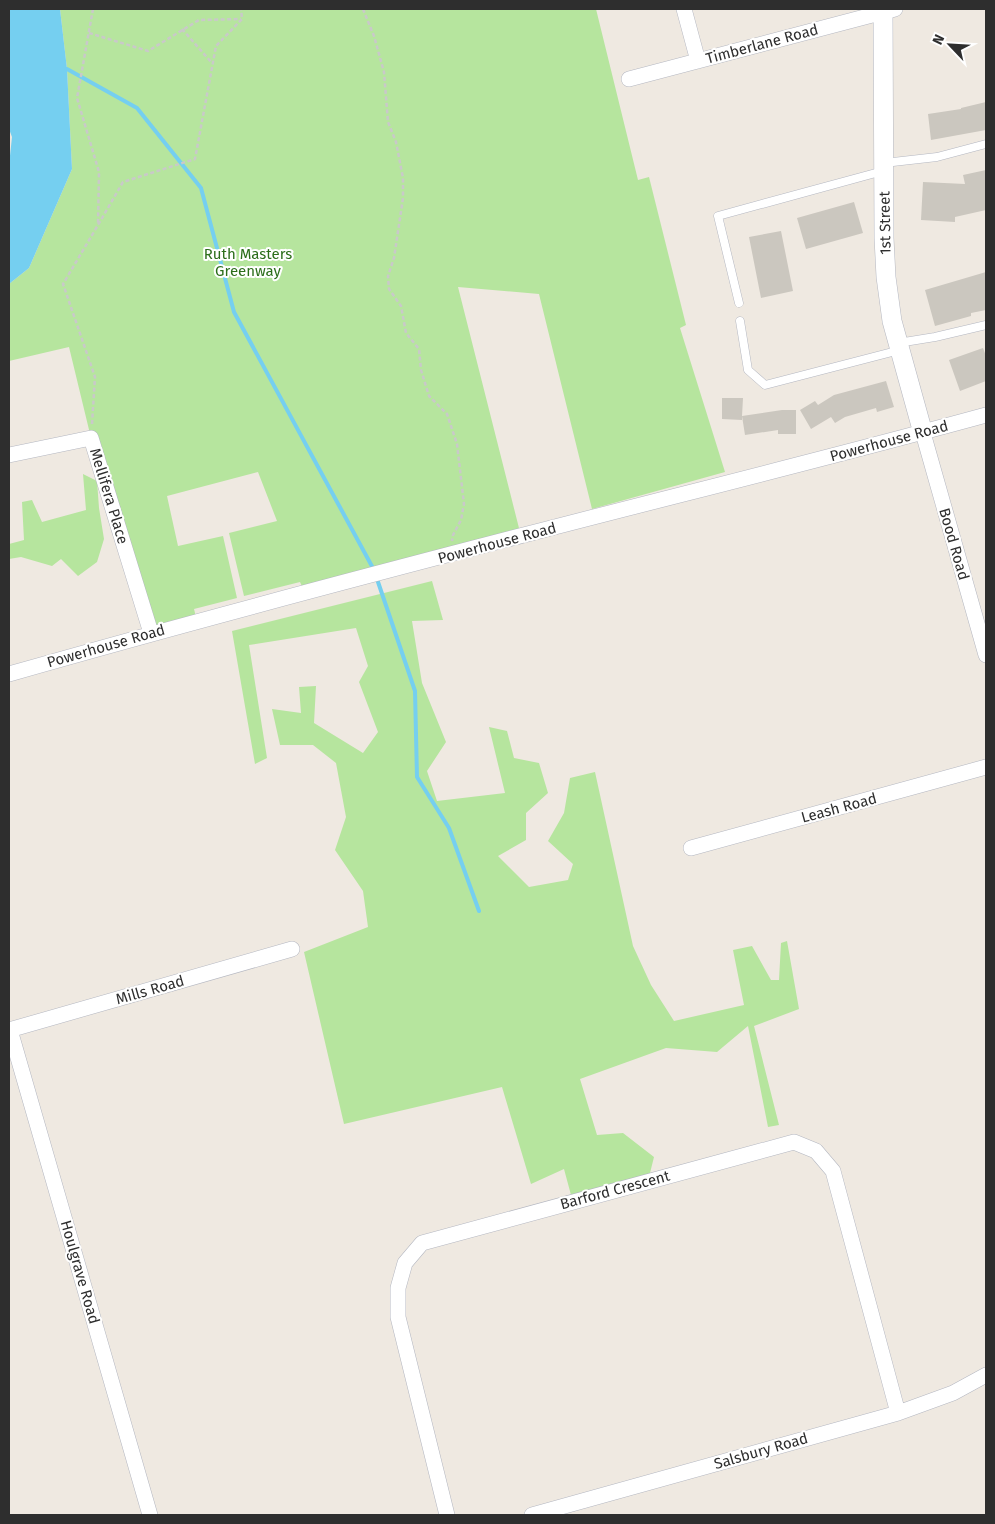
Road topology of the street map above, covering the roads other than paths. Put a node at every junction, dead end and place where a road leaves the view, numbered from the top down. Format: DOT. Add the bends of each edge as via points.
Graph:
graph roads {
  1 [pos="684,9"];
  2 [pos="887,10"];
  3 [pos="698,61"];
  4 [pos="629,79"];
  5 [pos="986,144"];
  6 [pos="884,167"];
  7 [pos="738,303"];
  8 [pos="740,321"];
  9 [pos="986,325"];
  10 [pos="899,347"];
  11 [pos="986,415"];
  12 [pos="922,433"];
  13 [pos="9,456"];
  14 [pos="151,633"];
  15 [pos="986,655"];
  16 [pos="9,674"];
  17 [pos="986,767"];
  18 [pos="691,848"];
  19 [pos="292,949"];
  20 [pos="9,1030"];
  21 [pos="986,1375"];
  22 [pos="898,1413"];
  23 [pos="150,1515"];
  24 [pos="447,1515"];
  25 [pos="532,1515"];
  1 -- 3 [label="street"];
  2 -- 3 [label="street, Timberlane Road"];
  2 -- 6 [label="street, 1st Street"];
  3 -- 4 [label="street, Timberlane Road"];
  5 -- 6 [label="lane"];
  6 -- 7 [label="lane" via="718,216"];
  6 -- 10 [label="street, 1st Street" via="886,277"];
  8 -- 10 [label="lane" via="748,370 765,385"];
  9 -- 10 [label="lane"];
  10 -- 12 [label="street, 1st Street"];
  11 -- 12 [label="street, Powerhouse Road"];
  12 -- 14 [label="street, Powerhouse Road"];
  12 -- 15 [label="street, Bood Road"];
  13 -- 14 [label="street, Mellifera Place" via="91,438"];
  14 -- 16 [label="street, Powerhouse Road"];
  17 -- 18 [label="street, Leash Road"];
  19 -- 20 [label="street, Mills Road"];
  20 -- 23 [label="street, Houlgrave Road"];
  21 -- 22 [label="street, Salsbury Road" via="952,1393"];
  22 -- 24 [label="street, Barford Crescent" via="833,1171 816,1151 794,1142 422,1243 405,1264 398,1288 398,1318"];
  22 -- 25 [label="street, Salsbury Road"];
}
